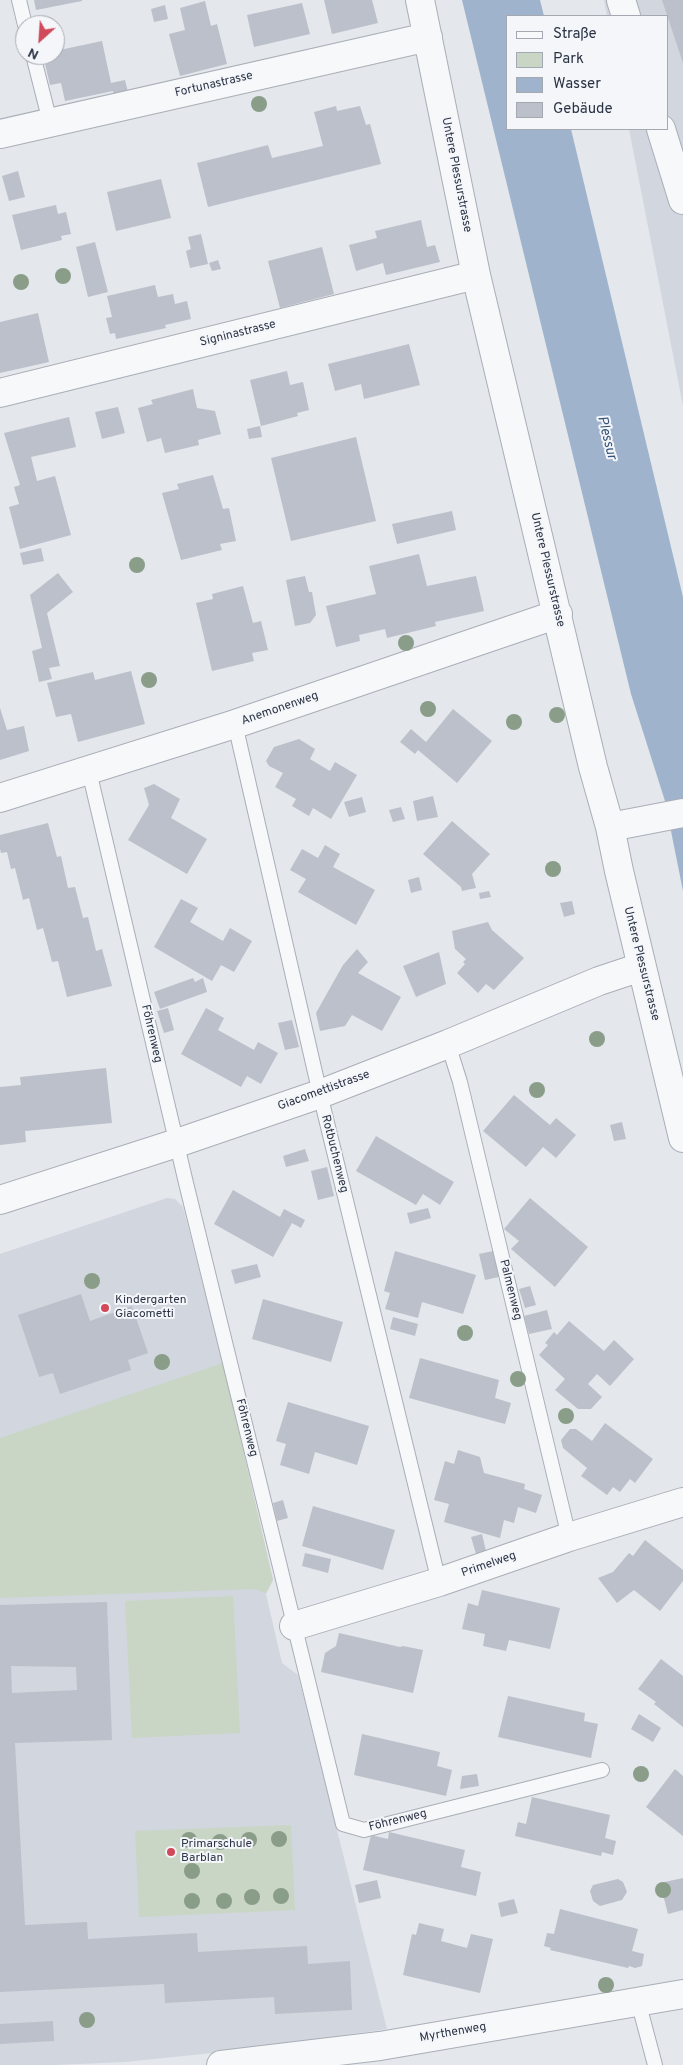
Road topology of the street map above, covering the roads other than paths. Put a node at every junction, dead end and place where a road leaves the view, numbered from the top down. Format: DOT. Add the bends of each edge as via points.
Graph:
graph roads {
  1 [pos="19,0"];
  2 [pos="420,0"];
  3 [pos="621,0"];
  4 [pos="23,15"];
  5 [pos="626,15"];
  6 [pos="428,37"];
  7 [pos="36,65"];
  8 [pos="50,122"];
  9 [pos="661,130"];
  10 [pos="0,134"];
  11 [pos="683,200"];
  12 [pos="476,275"];
  13 [pos="0,393"];
  14 [pos="558,614"];
  15 [pos="235,724"];
  16 [pos="89,772"];
  17 [pos="0,798"];
  18 [pos="672,815"];
  19 [pos="610,827"];
  20 [pos="641,967"];
  21 [pos="448,1044"];
  22 [pos="320,1094"];
  23 [pos="683,1138"];
  24 [pos="177,1143"];
  25 [pos="0,1200"];
  26 [pos="683,1502"];
  27 [pos="569,1537"];
  28 [pos="439,1582"];
  29 [pos="294,1626"];
  30 [pos="602,1770"];
  31 [pos="683,1994"];
  32 [pos="638,2001"];
  33 [pos="221,2065"];
  34 [pos="655,2065"];
  1 -- 4 [label="lane"];
  2 -- 6 [label="street, Untere Plessurstrasse"];
  3 -- 5 [label="street"];
  6 -- 8 [label="street, Fortunastrasse"];
  6 -- 12 [label="street, Untere Plessurstrasse"];
  7 -- 8 [label="lane"];
  8 -- 10 [label="street, Fortunastrasse"];
  9 -- 11 [label="street"];
  12 -- 13 [label="street, Signinastrasse"];
  12 -- 14 [label="street, Untere Plessurstrasse"];
  14 -- 15 [label="street, Anemonenweg"];
  14 -- 19 [label="street, Untere Plessurstrasse"];
  15 -- 16 [label="street, Anemonenweg"];
  15 -- 22 [label="lane, Rotbuchenweg"];
  16 -- 17 [label="street, Anemonenweg"];
  16 -- 24 [label="lane, Föhrenweg"];
  18 -- 19 [label="street"];
  19 -- 20 [label="street, Untere Plessurstrasse"];
  20 -- 21 [label="street, Giacomettistrasse" via="599,981"];
  20 -- 23 [label="street, Untere Plessurstrasse"];
  21 -- 22 [label="street, Giacomettistrasse"];
  21 -- 27 [label="lane, Palmenweg" via="460,1082"];
  22 -- 24 [label="street, Giacomettistrasse"];
  22 -- 28 [label="lane, Rotbuchenweg"];
  24 -- 25 [label="street, Giacomettistrasse"];
  24 -- 29 [label="lane, Föhrenweg"];
  26 -- 27 [label="street, Primelweg"];
  27 -- 28 [label="street, Primelweg"];
  28 -- 29 [label="street, Primelweg"];
  29 -- 30 [label="lane, Föhrenweg" via="343,1824 364,1830"];
  31 -- 32 [label="street, Myrthenweg"];
  32 -- 33 [label="street, Myrthenweg" via="380,2046"];
  32 -- 34 [label="lane"];
}
